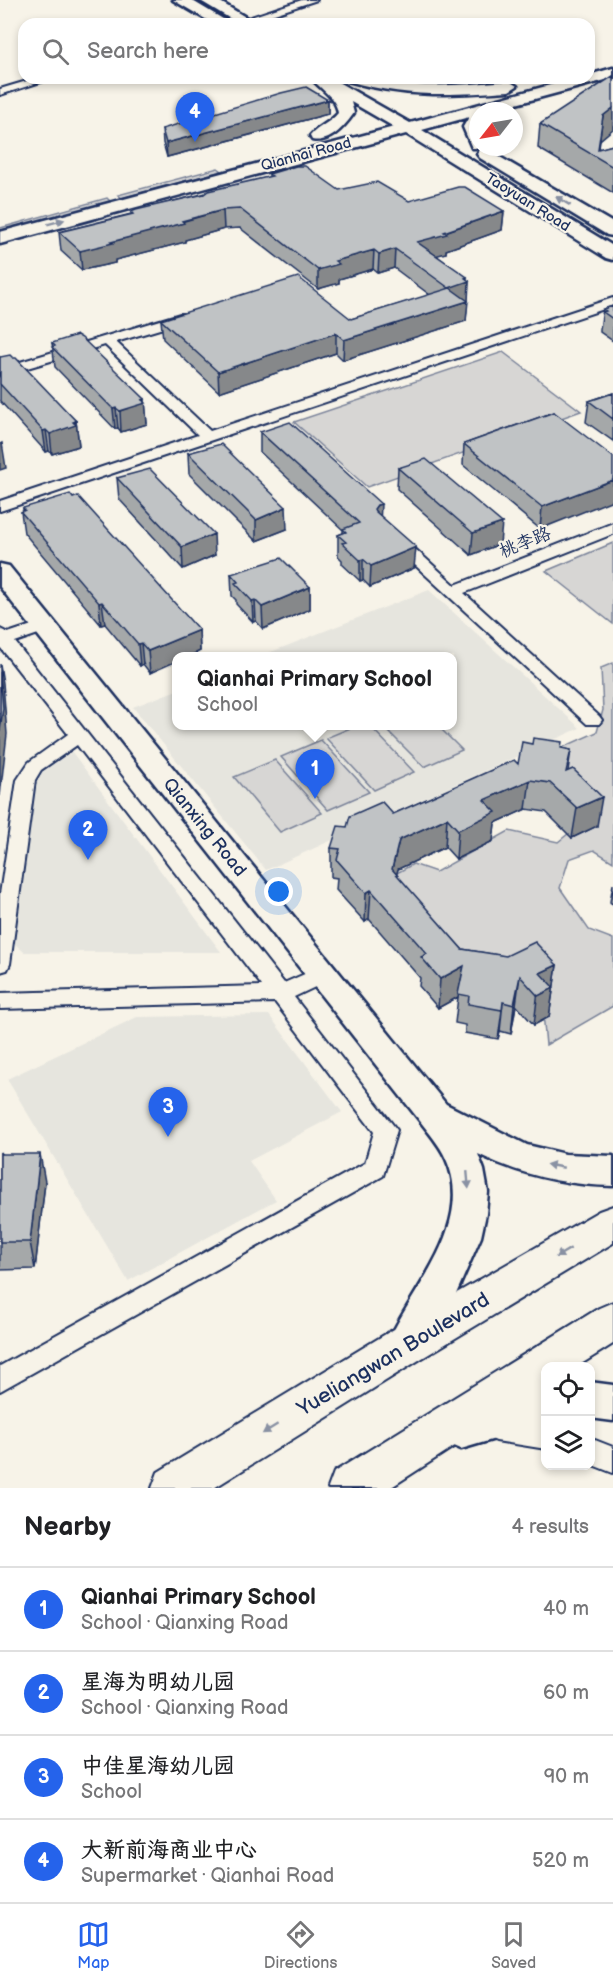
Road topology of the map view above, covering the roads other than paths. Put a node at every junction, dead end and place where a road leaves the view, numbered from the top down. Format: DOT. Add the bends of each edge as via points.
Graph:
graph roads {
  1 [pos="180,0"];
  2 [pos="206,0"];
  3 [pos="312,0"];
  4 [pos="213,18"];
  5 [pos="240,18"];
  6 [pos="259,18"];
  7 [pos="613,62"];
  8 [pos="595,66"];
  9 [pos="613,73"];
  10 [pos="595,78"];
  11 [pos="27,84"];
  12 [pos="326,84"];
  13 [pos="330,84"];
  14 [pos="362,84"];
  15 [pos="374,84"];
  16 [pos="519,84"];
  17 [pos="570,84"];
  18 [pos="511,86"];
  19 [pos="0,92"];
  20 [pos="500,102"];
  21 [pos="409,108"];
  22 [pos="469,111"];
  23 [pos="388,117"];
  24 [pos="431,121"];
  25 [pos="406,127"];
  26 [pos="318,136"];
  27 [pos="492,156"];
  28 [pos="500,163"];
  29 [pos="253,168"];
  30 [pos="477,171"];
  31 [pos="0,222"];
  32 [pos="613,231"];
  33 [pos="0,237"];
  34 [pos="613,254"];
  35 [pos="613,302"];
  36 [pos="196,314"];
  37 [pos="107,340"];
  38 [pos="0,372"];
  39 [pos="208,437"];
  40 [pos="0,506"];
  41 [pos="613,528"];
  42 [pos="384,530"];
  43 [pos="0,571"];
  44 [pos="452,592"];
  45 [pos="44,626"];
  46 [pos="2,639"];
  47 [pos="593,720"];
  48 [pos="79,735"];
  49 [pos="0,964"];
  50 [pos="323,974"];
  51 [pos="280,994"];
  52 [pos="0,1001"];
  53 [pos="432,1111"];
  54 [pos="613,1171"];
  55 [pos="613,1223"];
  56 [pos="613,1321"];
  57 [pos="405,1346"];
  58 [pos="0,1379"];
  59 [pos="595,1401"];
  60 [pos="613,1403"];
  61 [pos="541,1406"];
  62 [pos="479,1425"];
  63 [pos="541,1435"];
  64 [pos="423,1442"];
  65 [pos="595,1453"];
  66 [pos="613,1460"];
  67 [pos="174,1488"];
  68 [pos="350,1488"];
  1 -- 4 [label="main road"];
  2 -- 5 [label="main road"];
  3 -- 6 [label="street"];
  7 -- 8 [label="main road"];
  9 -- 10 [label="main road, Qianhai Road"];
  11 -- 19 [label="street"];
  12 -- 26 [label="main road" via="345,106 346,113 336,126"];
  13 -- 23 [label="main road, Taoyuan Road"];
  14 -- 21 [label="main road, Taoyuan Road"];
  15 -- 18 [label="main road" via="419,92"];
  16 -- 18 [label="main road, Qianhai Road"];
  17 -- 20 [label="main road, Qianhai Road"];
  18 -- 21 [label="main road, Qianhai Road"];
  21 -- 23 [label="main road, Qianhai Road"];
  21 -- 24 [label="main road, Taoyuan Road"];
  22 -- 24 [label="main road, Qianhai Road"];
  23 -- 25 [label="main road, Taoyuan Road"];
  23 -- 26 [label="main road, Qianhai Road"];
  24 -- 25 [label="main road, Qianhai Road"];
  24 -- 28 [label="main road, Taoyuan Road"];
  25 -- 29 [label="main road, Qianhai Road"];
  25 -- 30 [label="main road, Taoyuan Road"];
  26 -- 31 [label="main road, Qianhai Road"];
  27 -- 28 [label="main road"];
  32 -- 28 [label="main road, Taoyuan Road, one-way"];
  29 -- 30 [label="main road" via="383,144 433,153"];
  33 -- 29 [label="main road, Qianhai Road, one-way"];
  30 -- 34 [label="main road, Taoyuan Road"];
  35 -- 39 [label="street"];
  36 -- 37 [label="street"];
  37 -- 38 [label="street"];
  37 -- 39 [label="street"];
  39 -- 40 [label="street"];
  41 -- 44 [label="street, 桃李路"];
  42 -- 44 [label="street"];
  43 -- 45 [label="main road, Qianxing Road"];
  44 -- 47 [label="street"];
  45 -- 46 [label="street"];
  45 -- 50 [label="main road, Qianxing Road"];
  46 -- 48 [label="street"];
  48 -- 49 [label="street" via="42,760 26,780"];
  48 -- 51 [label="street"];
  50 -- 51 [label="street"];
  50 -- 53 [label="main road, Qianxing Road"];
  51 -- 52 [label="street"];
  51 -- 58 [label="street" via="386,1130 375,1169"];
  54 -- 53 [label="main road, Qianxing Road, one-way" via="572,1170 531,1162 501,1151"];
  53 -- 57 [label="main road, Qianxing Road, one-way" via="468,1170 470,1200 465,1230 454,1258"];
  55 -- 57 [label="main road, Yueliangwan Boulevard, one-way"];
  56 -- 64 [label="main road"];
  57 -- 67 [label="main road, Yueliangwan Boulevard, one-way"];
  59 -- 60 [label="main road"];
  61 -- 62 [label="main road"];
  62 -- 63 [label="street"];
  62 -- 64 [label="main road"];
  64 -- 68 [label="main road"];
  65 -- 66 [label="street"];
}
